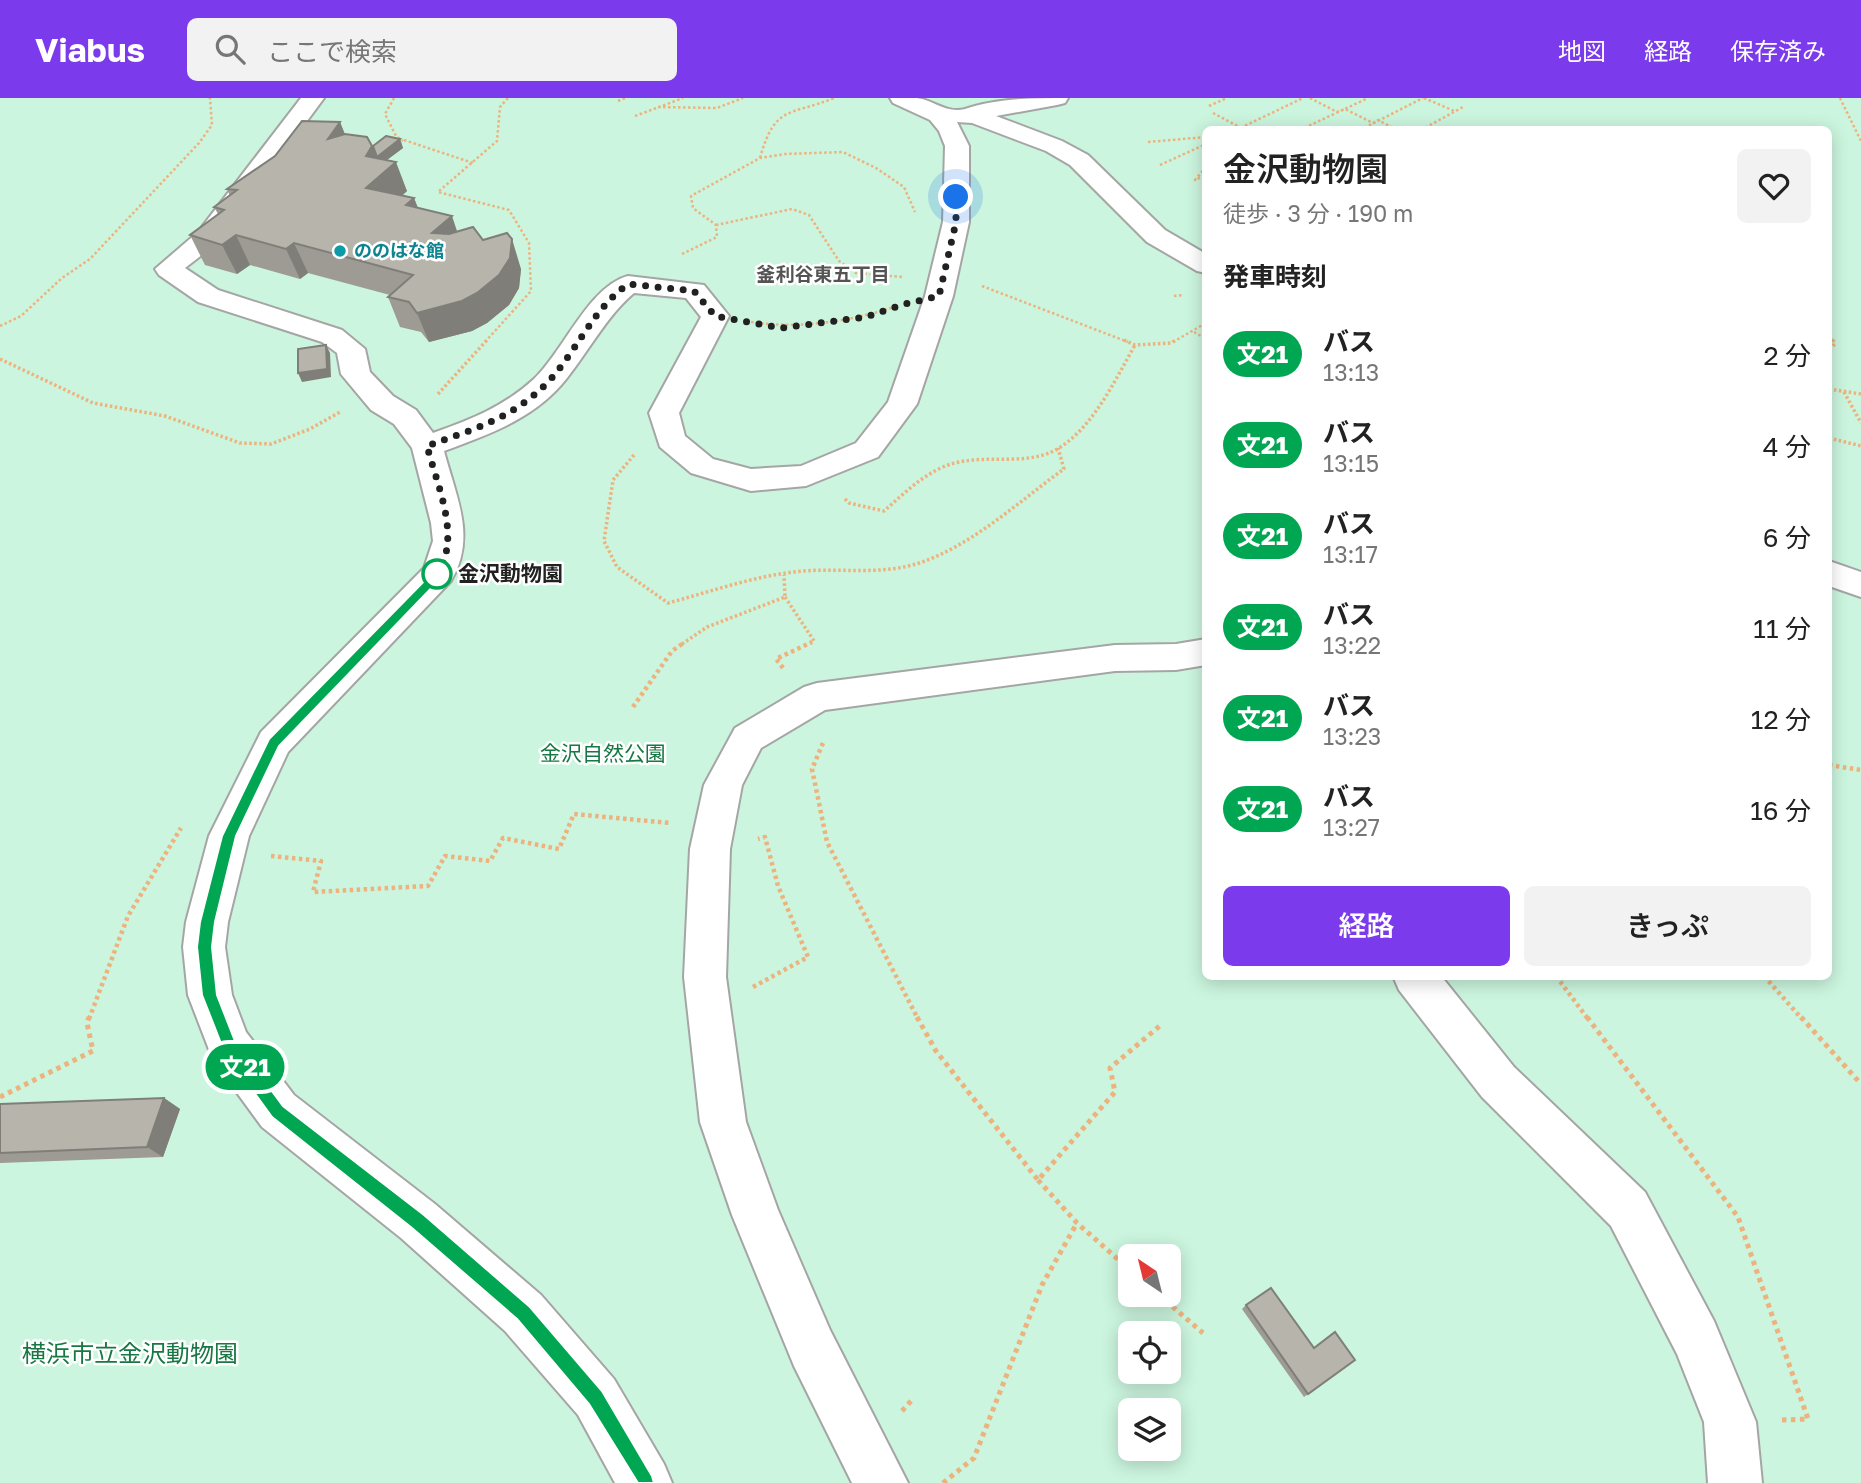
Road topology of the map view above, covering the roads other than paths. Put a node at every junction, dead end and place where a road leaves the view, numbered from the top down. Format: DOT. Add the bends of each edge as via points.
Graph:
graph roads {
  1 [pos="313,98"];
  2 [pos="901,98"];
  3 [pos="1057,98"];
  4 [pos="938,115"];
  5 [pos="1202,263"];
  6 [pos="427,446"];
  7 [pos="1832,574"];
  8 [pos="1861,584"];
  9 [pos="1202,653"];
  10 [pos="1417,980"];
  11 [pos="645,1483"];
  12 [pos="881,1483"];
  13 [pos="1735,1483"];
  1 -- 6 [label="lane" via="207,238 168,269 208,296 332,336 351,349 356,374"];
  2 -- 4 [label="lane"];
  3 -- 4 [label="lane"];
  4 -- 5 [label="lane" via="975,116 1079,160 1156,236"];
  4 -- 6 [label="lane" via="957,146 956,222 942,283 902,404 867,450 806,476 751,480 702,466 671,440 664,413 715,316 694,291 628,284 608,299 546,383 502,418"];
  6 -- 11 [label="lane" via="449,541 439,573 274,743 229,836 207,922 204,947 210,995 229,1045 278,1111 523,1313 596,1397"];
  7 -- 8 [label="lane"];
  9 -- 12 [label="lane" via="1115,658 817,697 748,738 723,785 710,849 705,977 723,1122 812,1348"];
  10 -- 13 [label="lane" via="1498,1082 1628,1209 1696,1339 1730,1422"];
}
